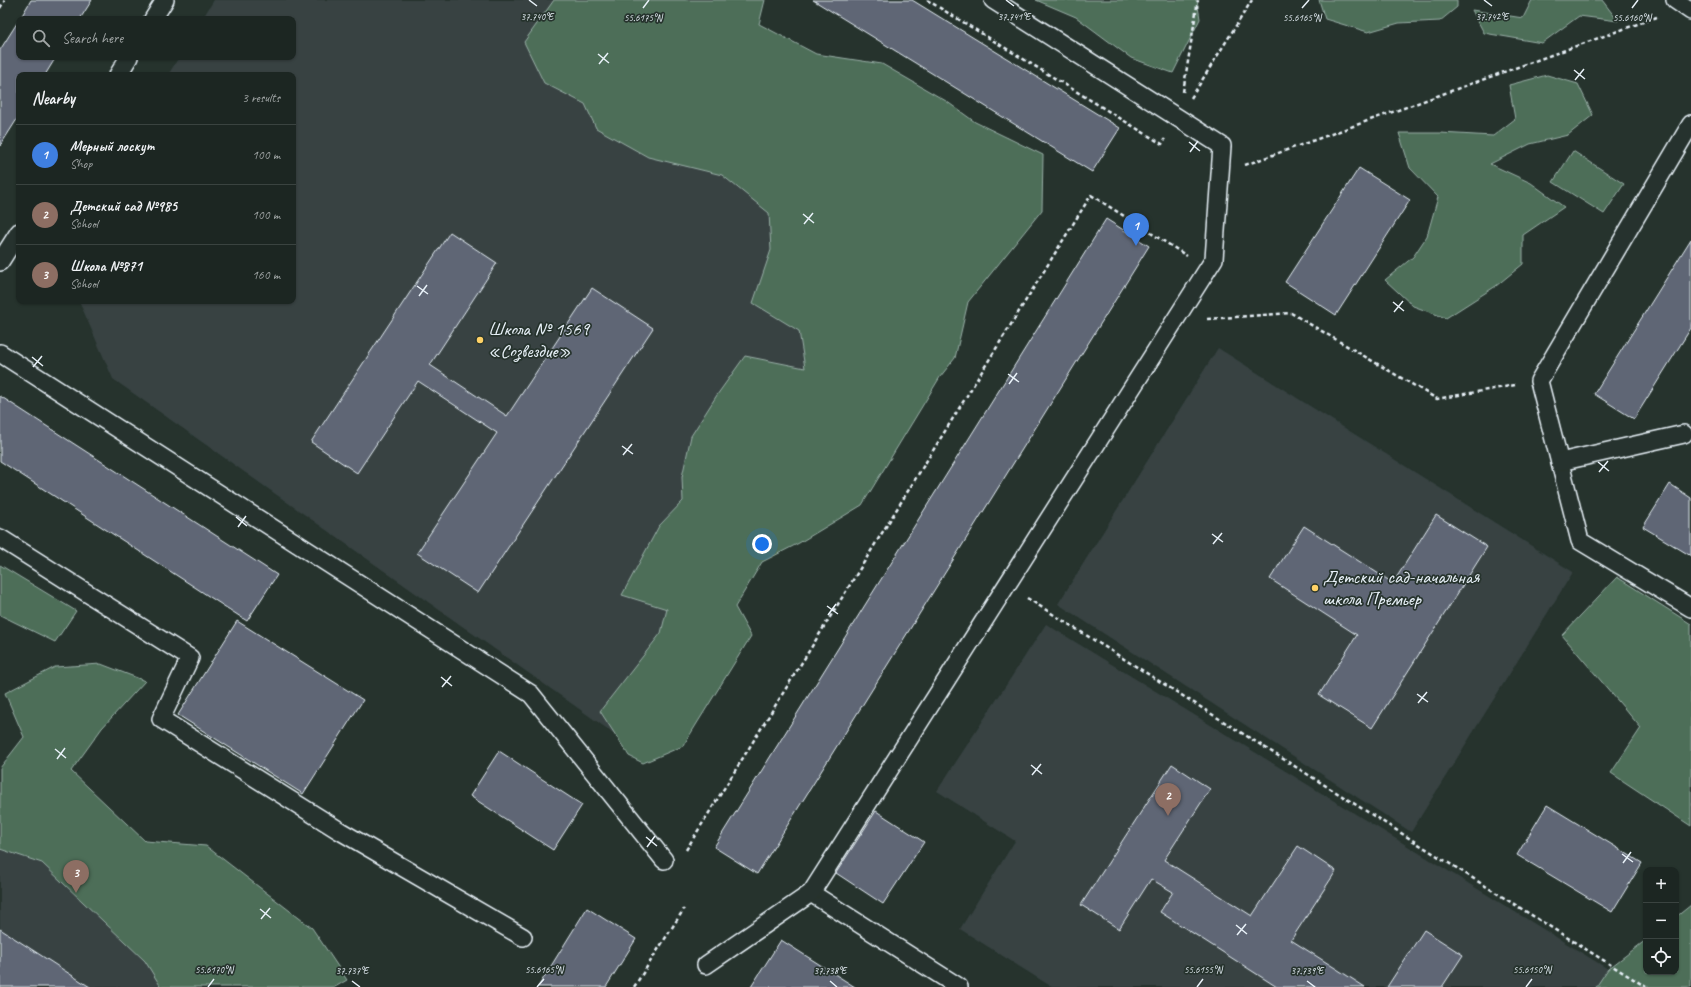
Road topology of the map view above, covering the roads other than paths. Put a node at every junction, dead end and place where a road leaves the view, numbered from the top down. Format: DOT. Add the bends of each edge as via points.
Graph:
graph roads {
  1 [pos="165,0"];
  2 [pos="993,0"];
  3 [pos="155,16"];
  4 [pos="127,60"];
  5 [pos="120,72"];
  6 [pos="1691,124"];
  7 [pos="16,237"];
  8 [pos="0,262"];
  9 [pos="0,353"];
  10 [pos="1689,432"];
  11 [pos="1560,462"];
  12 [pos="0,538"];
  13 [pos="1691,608"];
  14 [pos="664,860"];
  15 [pos="811,893"];
  16 [pos="523,937"];
  17 [pos="706,965"];
  18 [pos="959,987"];
  1 -- 3 [label="lane"];
  2 -- 15 [label="lane" via="1222,146 1214,259"];
  4 -- 5 [label="lane"];
  6 -- 11 [label="lane" via="1538,381"];
  7 -- 8 [label="lane"];
  9 -- 14 [label="lane" via="531,694"];
  10 -- 11 [label="lane"];
  11 -- 13 [label="lane" via="1580,541"];
  12 -- 16 [label="lane" via="190,658 161,719 340,831"];
  15 -- 17 [label="lane"];
  15 -- 18 [label="lane"];
}
